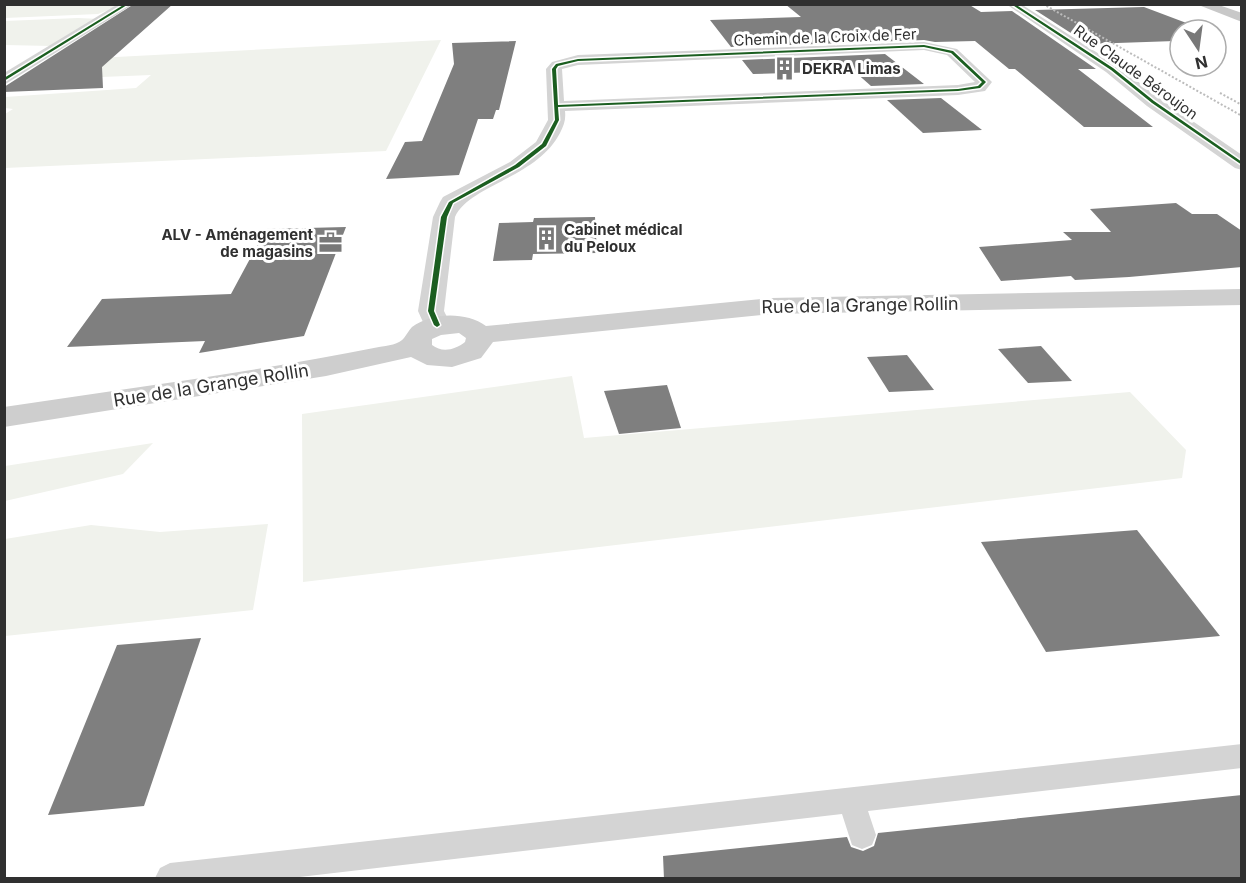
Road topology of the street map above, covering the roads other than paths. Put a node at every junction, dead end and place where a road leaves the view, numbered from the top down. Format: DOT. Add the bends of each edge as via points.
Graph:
graph roads {
  1 [pos="1012,4"];
  2 [pos="1202,4"];
  3 [pos="1220,4"];
  4 [pos="126,5"];
  5 [pos="1242,12"];
  6 [pos="1242,18"];
  7 [pos="4,80"];
  8 [pos="558,106"];
  9 [pos="1242,164"];
  10 [pos="1242,297"];
  11 [pos="437,325"];
  12 [pos="480,335"];
  13 [pos="415,346"];
  14 [pos="4,417"];
  15 [pos="1242,756"];
  16 [pos="851,799"];
  17 [pos="862,835"];
  18 [pos="170,879"];
  1 -- 9 [label="street, Rue Claude Béroujon" via="1112,69"];
  2 -- 6 [label="main road"];
  3 -- 5 [label="main road"];
  4 -- 7 [label="street"];
  8 -- 8 [label="street, Chemin de la Croix de Fer" via="554,69 566,61 578,60 924,46 952,52 984,82 979,87 958,90"];
  8 -- 11 [label="street, Chemin de la Croix de Fer" via="557,120 544,145 517,166 451,202 444,217 431,311"];
  10 -- 12 [label="main road, Rue de la Grange Rollin" via="771,306"];
  11 -- 12 [label="main road" via="466,325"];
  11 -- 13 [label="main road" via="421,333"];
  12 -- 13 [label="main road" via="475,348 454,358 428,357"];
  13 -- 14 [label="main road, Rue de la Grange Rollin" via="326,367"];
  15 -- 16 [label="lane"];
  16 -- 17 [label="lane"];
  16 -- 18 [label="lane"];
}
